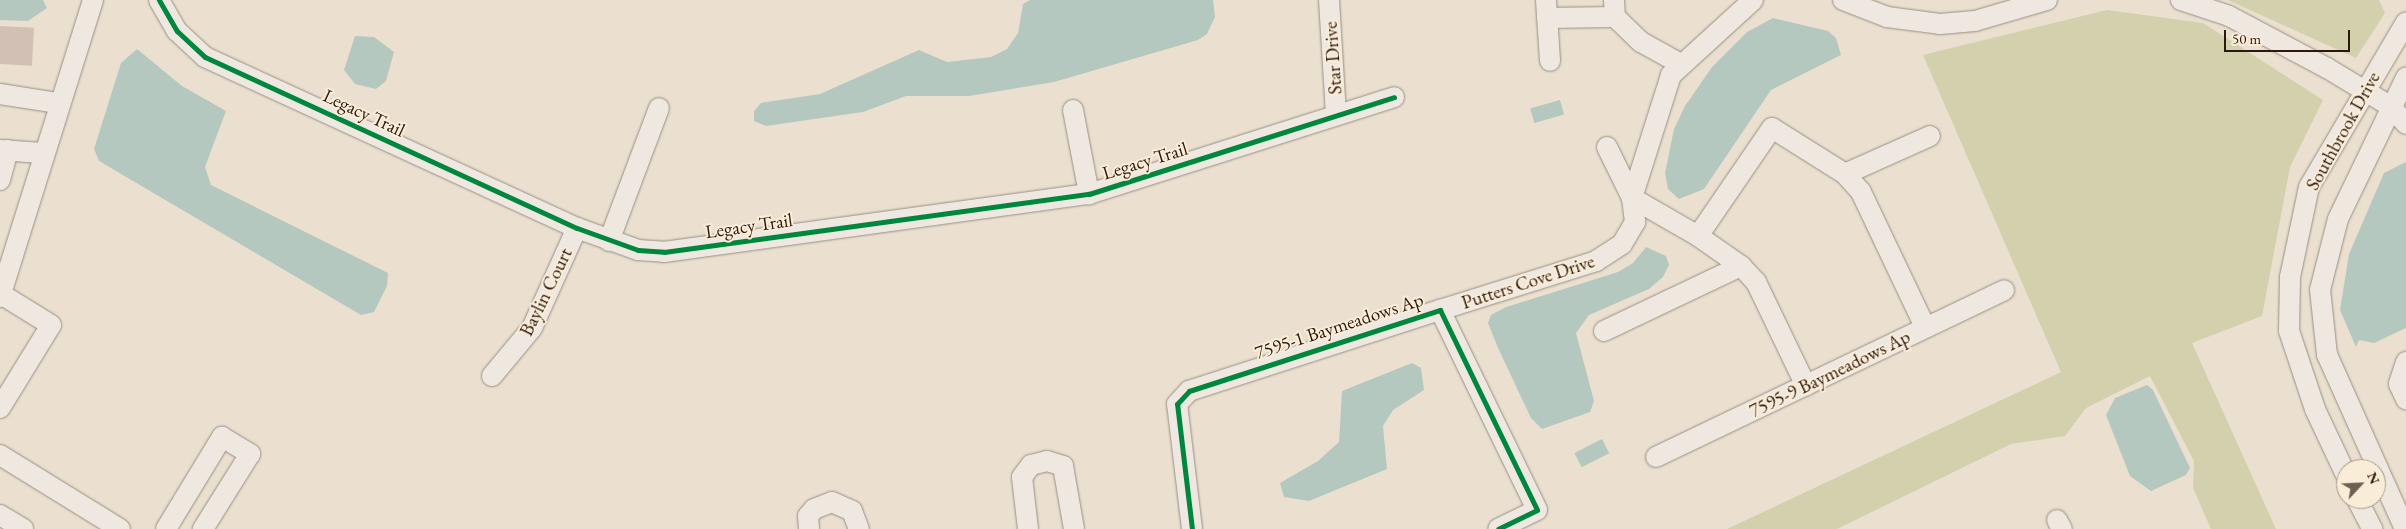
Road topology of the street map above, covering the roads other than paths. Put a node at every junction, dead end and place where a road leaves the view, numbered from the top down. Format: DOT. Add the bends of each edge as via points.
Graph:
graph roads {
  1 [pos="93,0"];
  2 [pos="159,0"];
  3 [pos="1329,0"];
  4 [pos="1753,0"];
  5 [pos="1843,0"];
  6 [pos="2046,0"];
  7 [pos="2181,0"];
  8 [pos="1546,9"];
  9 [pos="1614,9"];
  10 [pos="2406,22"];
  11 [pos="1550,61"];
  12 [pos="1682,64"];
  13 [pos="2406,78"];
  14 [pos="2366,91"];
  15 [pos="0,94"];
  16 [pos="1394,96"];
  17 [pos="58,103"];
  18 [pos="2398,104"];
  19 [pos="659,108"];
  20 [pos="1073,110"];
  21 [pos="1336,115"];
  22 [pos="2406,124"];
  23 [pos="1930,136"];
  24 [pos="1607,148"];
  25 [pos="4,150"];
  26 [pos="42,153"];
  27 [pos="1845,174"];
  28 [pos="0,180"];
  29 [pos="1089,194"];
  30 [pos="1632,198"];
  31 [pos="577,228"];
  32 [pos="1698,236"];
  33 [pos="609,241"];
  34 [pos="1741,266"];
  35 [pos="2004,290"];
  36 [pos="1,295"];
  37 [pos="1440,310"];
  38 [pos="1925,327"];
  39 [pos="1604,331"];
  40 [pos="2406,362"];
  41 [pos="492,376"];
  42 [pos="1806,386"];
  43 [pos="2343,396"];
  44 [pos="2406,398"];
  45 [pos="0,408"];
  46 [pos="2315,409"];
  47 [pos="0,455"];
  48 [pos="1656,457"];
  49 [pos="2338,459"];
  50 [pos="2362,509"];
  51 [pos="0,515"];
  52 [pos="23,529"];
  53 [pos="120,529"];
  54 [pos="166,529"];
  55 [pos="203,529"];
  56 [pos="809,529"];
  57 [pos="859,529"];
  58 [pos="1028,529"];
  59 [pos="1074,529"];
  60 [pos="1192,529"];
  61 [pos="1498,529"];
  62 [pos="2372,529"];
  63 [pos="2405,529"];
  1 -- 17 [label="street"];
  2 -- 31 [label="street, Legacy Trail" via="176,31 205,57"];
  3 -- 21 [label="street, Star Drive"];
  4 -- 12 [label="street, Putters Cove Drive"];
  5 -- 6 [label="street" via="1887,17 1940,24 1983,19"];
  7 -- 14 [label="street" via="2229,16"];
  8 -- 9 [label="street"];
  8 -- 11 [label="street"];
  9 -- 12 [label="street" via="1641,42"];
  10 -- 14 [label="street, Southbrook Drive"];
  12 -- 30 [label="street, Putters Cove Drive" via="1671,74 1662,97"];
  13 -- 18 [label="street, Southbrook Drive"];
  14 -- 18 [label="street"];
  14 -- 46 [label="street, Southbrook Drive" via="2309,187 2290,277 2289,331"];
  15 -- 17 [label="street"];
  16 -- 21 [label="street, Legacy Trail"];
  17 -- 26 [label="street"];
  18 -- 22 [label="street"];
  18 -- 43 [label="street, Southbrook Drive" via="2338,219 2320,290 2327,355"];
  19 -- 33 [label="street"];
  20 -- 29 [label="street"];
  21 -- 29 [label="street, Legacy Trail"];
  23 -- 27 [label="street"];
  24 -- 30 [label="street"];
  25 -- 26 [label="street"];
  25 -- 28 [label="street"];
  26 -- 36 [label="street"];
  27 -- 32 [label="street" via="1772,128"];
  27 -- 38 [label="street" via="1861,192"];
  29 -- 33 [label="street, Legacy Trail" via="664,252"];
  30 -- 32 [label="street"];
  30 -- 37 [label="street, Putters Cove Drive" via="1635,222 1611,253"];
  31 -- 33 [label="street, Legacy Trail"];
  31 -- 41 [label="street, Baylin Court" via="532,328"];
  32 -- 34 [label="street"];
  34 -- 39 [label="street"];
  34 -- 42 [label="street" via="1756,282"];
  35 -- 38 [label="street, 7595-9 Baymeadows Ap"];
  36 -- 45 [label="street" via="51,325"];
  37 -- 60 [label="street, 7595-1 Baymeadows Ap" via="1189,391 1177,404"];
  37 -- 61 [label="street, 7595-1 Baymeadows Ap" via="1537,510"];
  38 -- 42 [label="street, 7595-9 Baymeadows Ap"];
  40 -- 44 [label="street" via="2399,384"];
  42 -- 48 [label="street, 7595-9 Baymeadows Ap"];
  43 -- 46 [label="street"];
  43 -- 63 [label="street, Southbrook Drive"];
  46 -- 49 [label="street, Southbrook Drive"];
  47 -- 53 [label="street"];
  50 -- 62 [label="street"];
  51 -- 52 [label="street"];
  54 -- 55 [label="street" via="222,437 250,454"];
  56 -- 57 [label="street" via="808,516 814,509 832,502 852,511"];
  58 -- 59 [label="street" via="1022,477 1032,465 1047,461 1063,466"];
}
